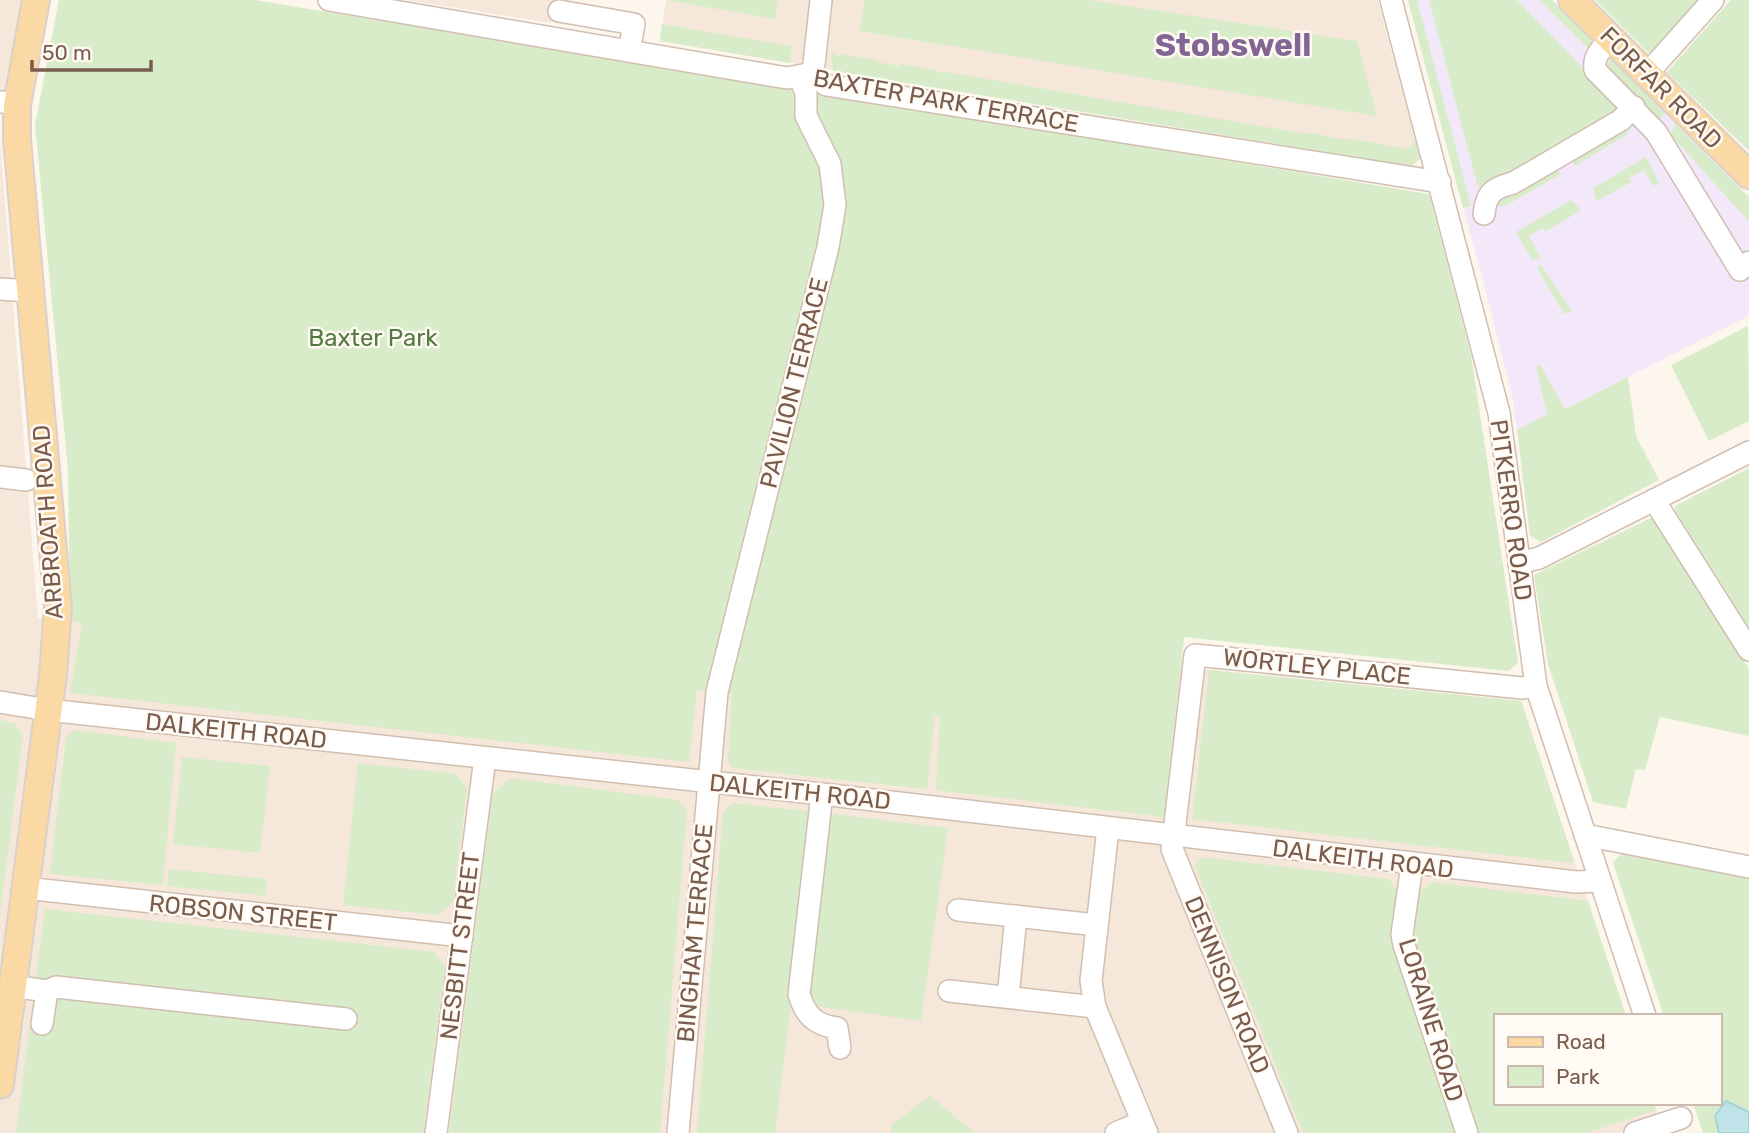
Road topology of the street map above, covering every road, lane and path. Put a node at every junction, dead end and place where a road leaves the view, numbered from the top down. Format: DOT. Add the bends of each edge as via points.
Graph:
graph roads {
  1 [pos="36,0"];
  2 [pos="329,0"];
  3 [pos="821,0"];
  4 [pos="1391,0"];
  5 [pos="1572,0"];
  6 [pos="1713,0"];
  7 [pos="559,11"];
  8 [pos="1611,38"];
  9 [pos="629,51"];
  10 [pos="806,75"];
  11 [pos="1646,75"];
  12 [pos="1634,107"];
  13 [pos="1679,107"];
  14 [pos="1656,132"];
  15 [pos="1749,175"];
  16 [pos="1440,181"];
  17 [pos="1484,214"];
  18 [pos="1749,262"];
  19 [pos="0,289"];
  20 [pos="30,291"];
  21 [pos="1749,452"];
  22 [pos="0,477"];
  23 [pos="26,480"];
  24 [pos="1654,500"];
  25 [pos="1519,563"];
  26 [pos="1749,650"];
  27 [pos="1536,686"];
  28 [pos="717,692"];
  29 [pos="0,702"];
  30 [pos="48,710"];
  31 [pos="485,758"];
  32 [pos="707,782"];
  33 [pos="822,794"];
  34 [pos="1108,828"];
  35 [pos="1585,835"];
  36 [pos="1175,836"];
  37 [pos="1412,865"];
  38 [pos="1749,867"];
  39 [pos="1600,881"];
  40 [pos="25,888"];
  41 [pos="958,910"];
  42 [pos="1016,916"];
  43 [pos="1097,925"];
  44 [pos="461,936"];
  45 [pos="12,986"];
  46 [pos="47,991"];
  47 [pos="949,991"];
  48 [pos="1008,997"];
  49 [pos="1095,1007"];
  50 [pos="1644,1014"];
  51 [pos="346,1019"];
  52 [pos="42,1024"];
  53 [pos="840,1048"];
  54 [pos="0,1085"];
  55 [pos="1681,1118"];
  56 [pos="1145,1128"];
  57 [pos="436,1133"];
  58 [pos="678,1133"];
  59 [pos="1116,1133"];
  60 [pos="1287,1133"];
  61 [pos="1467,1133"];
  62 [pos="1635,1133"];
  1 -- 20 [label="main road, ARBROATH ROAD" via="18,105"];
  2 -- 9 [label="street, BAXTER PARK TERRACE"];
  3 -- 10 [label="street, PAVILION TERRACE"];
  4 -- 16 [label="street, PITKERRO ROAD"];
  5 -- 8 [label="main road, FORFAR ROAD"];
  6 -- 11 [label="street"];
  7 -- 9 [label="street" via="634,24"];
  8 -- 11 [label="main road, FORFAR ROAD"];
  8 -- 12 [label="street" via="1597,53 1595,70"];
  9 -- 10 [label="street, BAXTER PARK TERRACE" via="787,78"];
  10 -- 16 [label="street, BAXTER PARK TERRACE" via="827,85"];
  10 -- 28 [label="street, PAVILION TERRACE" via="806,116 830,164 835,205"];
  11 -- 13 [label="main road, FORFAR ROAD"];
  12 -- 14 [label="street"];
  12 -- 17 [label="street" via="1621,120 1513,183 1495,187 1488,193"];
  13 -- 14 [label="street"];
  13 -- 15 [label="main road, FORFAR ROAD"];
  14 -- 18 [label="street" via="1740,270"];
  16 -- 25 [label="street, PITKERRO ROAD" via="1499,413"];
  19 -- 20 [label="street"];
  20 -- 30 [label="main road, ARBROATH ROAD" via="58,607"];
  21 -- 24 [label="street"];
  22 -- 23 [label="street"];
  24 -- 25 [label="street" via="1539,558"];
  24 -- 26 [label="street"];
  25 -- 27 [label="street, PITKERRO ROAD"];
  27 -- 35 [label="street, PITKERRO ROAD"];
  27 -- 36 [label="street, WORTLEY PLACE" via="1195,655"];
  28 -- 32 [label="street, BINGHAM TERRACE"];
  29 -- 30 [label="street, DALKEITH ROAD"];
  30 -- 31 [label="street, DALKEITH ROAD"];
  30 -- 40 [label="main road, ARBROATH ROAD"];
  31 -- 32 [label="street, DALKEITH ROAD"];
  31 -- 44 [label="street, NESBITT STREET"];
  32 -- 33 [label="street, DALKEITH ROAD"];
  32 -- 58 [label="street, BINGHAM TERRACE"];
  33 -- 34 [label="street, DALKEITH ROAD"];
  33 -- 53 [label="street" via="799,994 804,1011 821,1026 836,1028"];
  34 -- 36 [label="street, DALKEITH ROAD"];
  34 -- 43 [label="street"];
  35 -- 38 [label="street"];
  35 -- 39 [label="street, PITKERRO ROAD"];
  36 -- 37 [label="street, DALKEITH ROAD"];
  36 -- 60 [label="street, DENNISON ROAD" via="1172,849"];
  37 -- 39 [label="street, DALKEITH ROAD"];
  37 -- 61 [label="street, LORAINE ROAD" via="1404,945"];
  39 -- 50 [label="street, PITKERRO ROAD"];
  40 -- 44 [label="street, ROBSON STREET"];
  40 -- 45 [label="main road, ARBROATH ROAD"];
  41 -- 42 [label="street"];
  42 -- 43 [label="street"];
  42 -- 48 [label="street"];
  43 -- 49 [label="street" via="1091,981"];
  44 -- 57 [label="street, NESBITT STREET"];
  45 -- 46 [label="street"];
  45 -- 54 [label="main road, ARBROATH ROAD"];
  46 -- 51 [label="street" via="56,987"];
  46 -- 52 [label="street"];
  47 -- 48 [label="street"];
  48 -- 49 [label="street"];
  49 -- 56 [label="street"];
  55 -- 62 [label="street"];
  56 -- 59 [label="street"];
}
